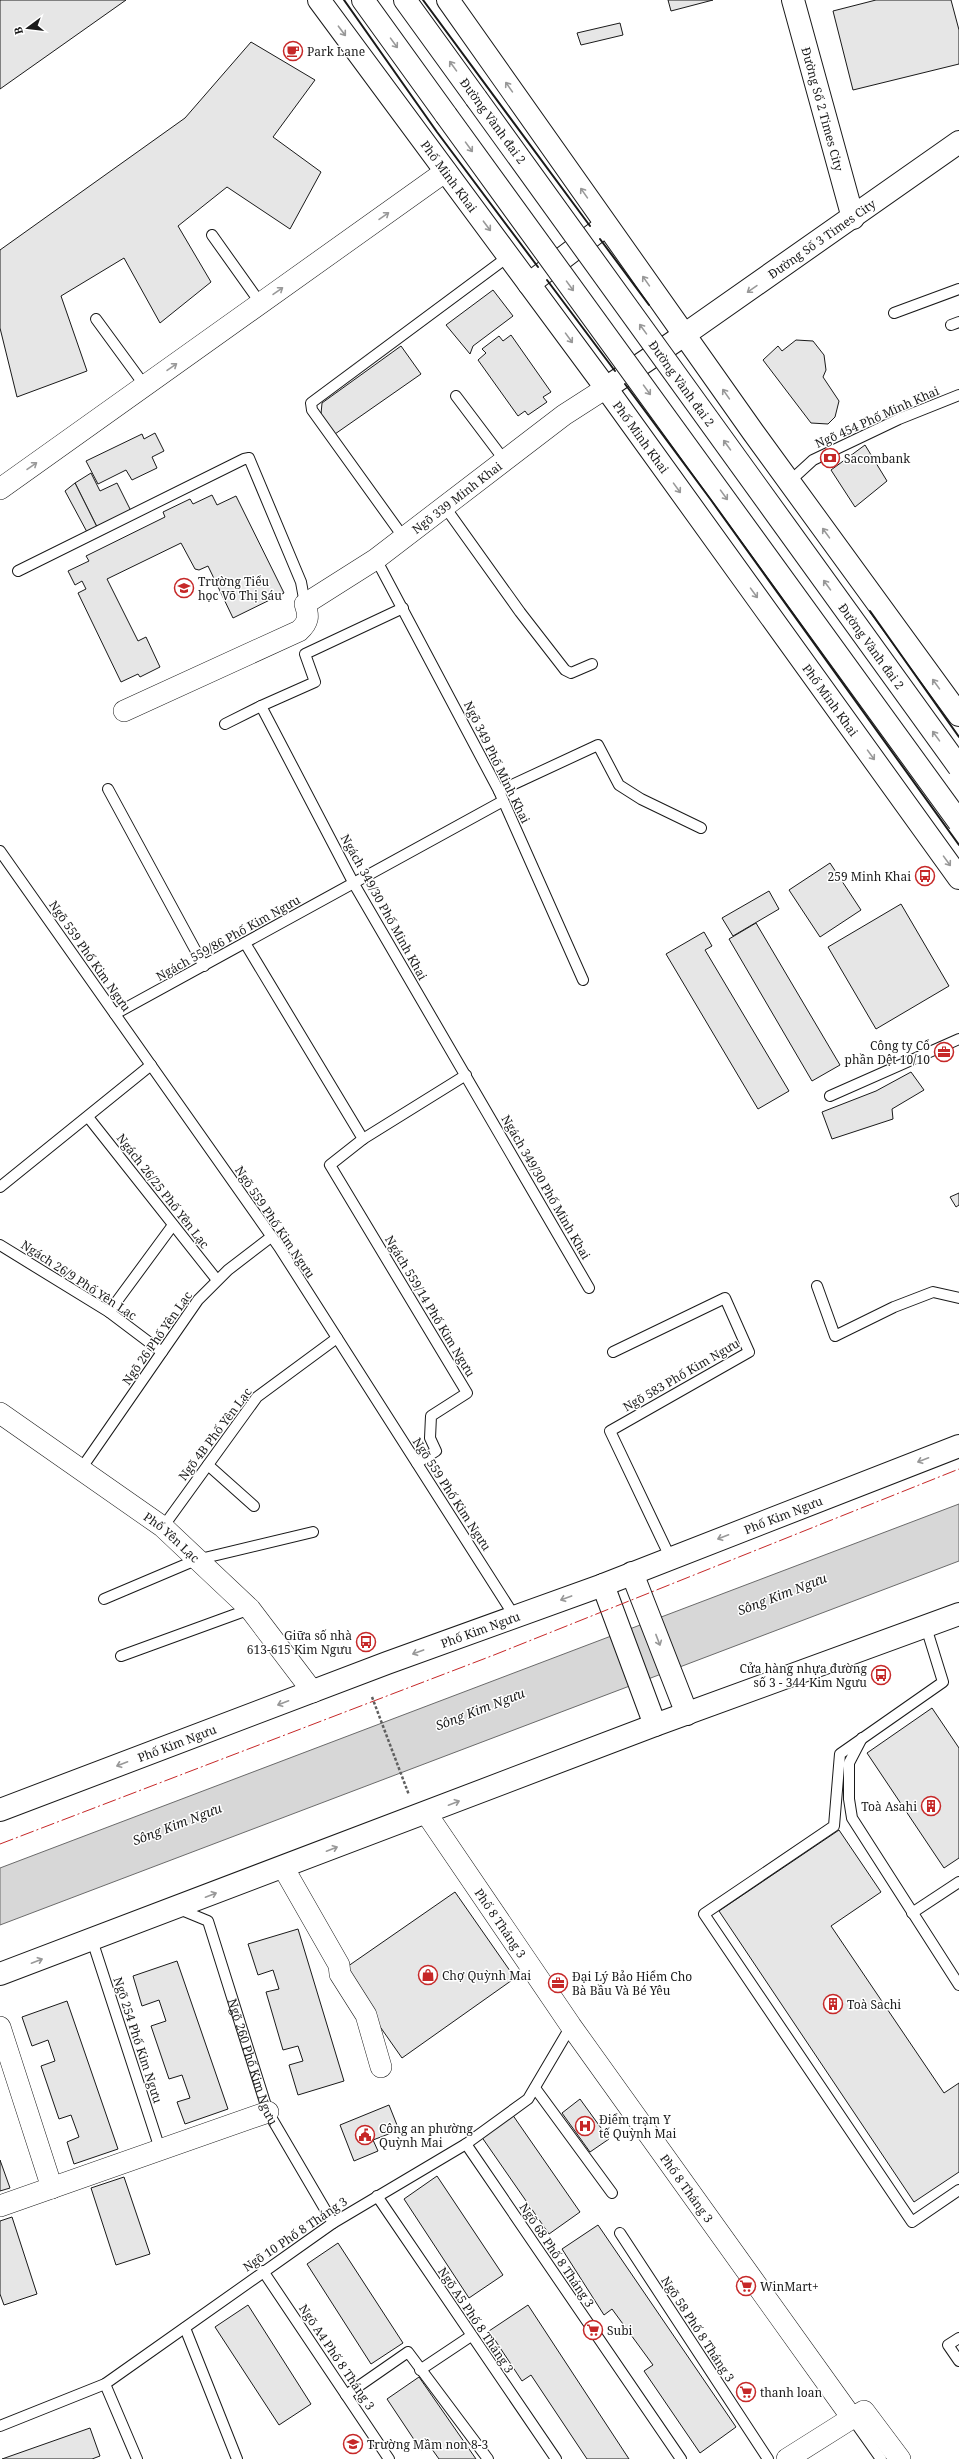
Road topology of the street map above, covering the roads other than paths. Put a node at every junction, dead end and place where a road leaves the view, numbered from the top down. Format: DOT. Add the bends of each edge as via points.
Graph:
graph roads {
  1 [pos="319,0"];
  2 [pos="363,0"];
  3 [pos="405,0"];
  4 [pos="448,0"];
  5 [pos="793,0"];
  6 [pos="959,142"];
  7 [pos="446,171"];
  8 [pos="853,218"];
  9 [pos="606,225"];
  10 [pos="212,235"];
  11 [pos="509,256"];
  12 [pos="529,284"];
  13 [pos="959,289"];
  14 [pos="261,304"];
  15 [pos="894,313"];
  16 [pos="96,319"];
  17 [pos="684,335"];
  18 [pos="145,386"];
  19 [pos="606,388"];
  20 [pos="456,396"];
  21 [pos="959,396"];
  22 [pos="505,461"];
  23 [pos="789,482"];
  24 [pos="0,489"];
  25 [pos="445,507"];
  26 [pos="404,538"];
  27 [pos="376,559"];
  28 [pos="18,571"];
  29 [pos="305,604"];
  30 [pos="403,608"];
  31 [pos="592,664"];
  32 [pos="261,706"];
  33 [pos="124,711"];
  34 [pos="959,715"];
  35 [pos="225,724"];
  36 [pos="959,767"];
  37 [pos="108,789"];
  38 [pos="499,791"];
  39 [pos="503,801"];
  40 [pos="959,822"];
  41 [pos="701,828"];
  42 [pos="0,850"];
  43 [pos="959,878"];
  44 [pos="354,884"];
  45 [pos="245,943"];
  46 [pos="204,966"];
  47 [pos="584,980"];
  48 [pos="115,1014"];
  49 [pos="959,1038"];
  50 [pos="151,1065"];
  51 [pos="466,1075"];
  52 [pos="830,1096"];
  53 [pos="88,1117"];
  54 [pos="363,1139"];
  55 [pos="0,1187"];
  56 [pos="173,1225"];
  57 [pos="271,1237"];
  58 [pos="0,1245"];
  59 [pos="217,1280"];
  60 [pos="817,1286"];
  61 [pos="589,1288"];
  62 [pos="959,1298"];
  63 [pos="109,1312"];
  64 [pos="337,1338"];
  65 [pos="162,1352"];
  66 [pos="614,1352"];
  67 [pos="0,1413"];
  68 [pos="959,1446"];
  69 [pos="417,1463"];
  70 [pos="208,1465"];
  71 [pos="81,1469"];
  72 [pos="254,1506"];
  73 [pos="163,1527"];
  74 [pos="313,1532"];
  75 [pos="670,1557"];
  76 [pos="196,1560"];
  77 [pos="632,1573"];
  78 [pos="603,1585"];
  79 [pos="104,1599"];
  80 [pos="250,1609"];
  81 [pos="959,1614"];
  82 [pos="515,1617"];
  83 [pos="926,1627"];
  84 [pos="121,1656"];
  85 [pos="313,1692"];
  86 [pos="687,1714"];
  87 [pos="656,1725"];
  88 [pos="863,1736"];
  89 [pos="0,1810"];
  90 [pos="426,1814"];
  91 [pos="852,1816"];
  92 [pos="834,1826"];
  93 [pos="283,1867"];
  94 [pos="959,1882"];
  95 [pos="177,1908"];
  96 [pos="912,1913"];
  97 [pos="92,1940"];
  98 [pos="0,1974"];
  99 [pos="959,1985"];
  100 [pos="571,2026"];
  101 [pos="0,2027"];
  102 [pos="381,2067"];
  103 [pos="534,2088"];
  104 [pos="268,2112"];
  105 [pos="466,2144"];
  106 [pos="160,2149"];
  107 [pos="52,2188"];
  108 [pos="959,2190"];
  109 [pos="612,2193"];
  110 [pos="377,2196"];
  111 [pos="0,2206"];
  112 [pos="333,2223"];
  113 [pos="620,2233"];
  114 [pos="263,2271"];
  115 [pos="185,2328"];
  116 [pos="471,2336"];
  117 [pos="959,2338"];
  118 [pos="959,2361"];
  119 [pos="420,2370"];
  120 [pos="105,2384"];
  121 [pos="346,2395"];
  122 [pos="852,2418"];
  123 [pos="0,2426"];
  124 [pos="137,2459"];
  125 [pos="237,2459"];
  126 [pos="389,2459"];
  127 [pos="488,2459"];
  128 [pos="556,2459"];
  129 [pos="681,2459"];
  130 [pos="768,2459"];
  131 [pos="787,2459"];
  132 [pos="881,2459"];
  133 [pos="900,2459"];
  1 -- 7 [label="main road, Phố Minh Khai, one-way"];
  2 -- 40 [label="main road, one-way, bridge"];
  36 -- 3 [label="main road, Đường Vành đai 2, one-way, bridge"];
  9 -- 4 [label="main road, one-way"];
  5 -- 8 [label="main road, Đường Số 2 Times City"];
  6 -- 8 [label="main road, Đường Số 3 Times City"];
  7 -- 11 [label="main road, Phố Minh Khai, one-way"];
  14 -- 7 [label="street, one-way"];
  8 -- 17 [label="main road, Đường Số 3 Times City, one-way"];
  9 -- 12 [label="main road"];
  17 -- 9 [label="main road, one-way"];
  10 -- 14 [label="lane"];
  11 -- 12 [label="main road, Phố Minh Khai"];
  11 -- 26 [label="lane" via="311,403 312,410"];
  12 -- 19 [label="main road, Phố Minh Khai, one-way"];
  13 -- 15 [label="lane"];
  18 -- 14 [label="street, one-way"];
  16 -- 18 [label="lane"];
  17 -- 19 [label="main road, Đường Số 3 Times City"];
  23 -- 17 [label="main road, one-way"];
  24 -- 18 [label="street, one-way"];
  19 -- 22 [label="street, Ngõ 339 Minh Khai" via="564,415"];
  19 -- 43 [label="main road, Phố Minh Khai, one-way"];
  20 -- 22 [label="lane"];
  21 -- 23 [label="lane, Ngõ 454 Phố Minh Khai" via="899,420 813,460"];
  22 -- 25 [label="street, Ngõ 339 Minh Khai"];
  34 -- 23 [label="main road, one-way"];
  25 -- 26 [label="street, Ngõ 339 Minh Khai"];
  25 -- 31 [label="lane" via="520,612 566,670 571,673"];
  26 -- 27 [label="street, Ngõ 339 Minh Khai"];
  27 -- 29 [label="street, Ngõ 339 Minh Khai"];
  27 -- 30 [label="lane, Ngõ 349 Phố Minh Khai"];
  28 -- 29 [label="lane" via="244,458 249,458 301,582"];
  29 -- 33 [label="street" via="307,624 299,631"];
  30 -- 32 [label="lane" via="305,654 315,682"];
  30 -- 38 [label="lane, Ngõ 349 Phố Minh Khai"];
  32 -- 35 [label="lane"];
  32 -- 44 [label="lane, Ngách 349/30 Phố Minh Khai"];
  37 -- 46 [label="lane"];
  38 -- 39 [label="lane, Ngõ 349 Phố Minh Khai"];
  38 -- 41 [label="lane" via="598,745 618,785"];
  39 -- 44 [label="lane, Ngách 559/86 Phố Kim Ngưu"];
  39 -- 47 [label="lane, Ngõ 349 Phố Minh Khai"];
  42 -- 48 [label="lane, Ngõ 559 Phố Kim Ngưu"];
  44 -- 45 [label="lane, Ngách 559/86 Phố Kim Ngưu"];
  44 -- 51 [label="lane, Ngách 349/30 Phố Minh Khai"];
  45 -- 46 [label="lane, Ngách 559/86 Phố Kim Ngưu"];
  45 -- 54 [label="lane"];
  46 -- 48 [label="lane, Ngách 559/86 Phố Kim Ngưu"];
  48 -- 50 [label="lane, Ngõ 559 Phố Kim Ngưu"];
  49 -- 52 [label="lane"];
  50 -- 53 [label="lane"];
  50 -- 57 [label="lane, Ngõ 559 Phố Kim Ngưu"];
  51 -- 54 [label="lane"];
  51 -- 61 [label="lane, Ngách 349/30 Phố Minh Khai"];
  53 -- 55 [label="lane"];
  53 -- 56 [label="lane, Ngách 26/25 Phố Yên Lạc"];
  54 -- 69 [label="lane, Ngách 559/14 Phố Kim Ngưu" via="330,1165 468,1393 431,1416 430,1438 436,1451"];
  56 -- 59 [label="lane, Ngách 26/25 Phố Yên Lạc"];
  56 -- 63 [label="lane"];
  57 -- 59 [label="lane, Ngõ 26 Phố Yên Lạc"];
  57 -- 64 [label="lane, Ngõ 559 Phố Kim Ngưu"];
  58 -- 63 [label="lane, Ngách 26/9 Phố Yên Lạc"];
  59 -- 65 [label="lane, Ngõ 26 Phố Yên Lạc" via="198,1300"];
  60 -- 62 [label="lane" via="835,1336 894,1307 933,1292"];
  63 -- 65 [label="lane, Ngách 26/9 Phố Yên Lạc"];
  64 -- 69 [label="lane, Ngõ 559 Phố Kim Ngưu"];
  64 -- 70 [label="lane, Ngõ 4B Phố Yên Lạc" via="257,1397"];
  65 -- 71 [label="lane, Ngõ 26 Phố Yên Lạc"];
  66 -- 75 [label="lane, Ngõ 583 Phố Kim Ngưu" via="725,1298 750,1352 610,1431"];
  67 -- 71 [label="street, Phố Yên Lạc"];
  68 -- 75 [label="main road, Phố Kim Ngưu, one-way"];
  69 -- 82 [label="lane, Ngõ 559 Phố Kim Ngưu"];
  70 -- 72 [label="lane"];
  70 -- 73 [label="lane, Ngõ 4B Phố Yên Lạc"];
  71 -- 73 [label="street, Phố Yên Lạc"];
  73 -- 76 [label="street, Phố Yên Lạc"];
  74 -- 76 [label="lane"];
  75 -- 77 [label="main road, Phố Kim Ngưu"];
  76 -- 79 [label="lane"];
  76 -- 80 [label="street, Phố Yên Lạc"];
  77 -- 78 [label="main road, Phố Kim Ngưu"];
  77 -- 86 [label="main road, one-way"];
  78 -- 82 [label="main road, Phố Kim Ngưu, one-way"];
  78 -- 87 [label="main road"];
  80 -- 84 [label="lane"];
  80 -- 85 [label="street, Phố Yên Lạc"];
  81 -- 83 [label="main road"];
  82 -- 85 [label="main road, Phố Kim Ngưu, one-way"];
  83 -- 86 [label="main road"];
  83 -- 88 [label="lane" via="943,1682"];
  85 -- 89 [label="main road, Phố Kim Ngưu, one-way"];
  86 -- 87 [label="main road"];
  90 -- 87 [label="main road, one-way"];
  88 -- 91 [label="lane" via="849,1763 848,1787"];
  88 -- 92 [label="lane" via="842,1751 839,1757"];
  93 -- 90 [label="main road, one-way"];
  90 -- 100 [label="street, Phố 8 Tháng 3"];
  91 -- 92 [label="lane"];
  91 -- 96 [label="lane"];
  92 -- 108 [label="lane" via="704,1914 912,2222"];
  95 -- 93 [label="main road, one-way"];
  93 -- 102 [label="street" via="339,1965 340,1974 366,2014"];
  94 -- 96 [label="lane"];
  95 -- 97 [label="main road"];
  95 -- 104 [label="lane, Ngõ 260 Phố Kim Ngưu" via="208,1921"];
  96 -- 99 [label="lane"];
  98 -- 97 [label="main road, one-way"];
  97 -- 106 [label="lane, Ngõ 254 Phố Kim Ngưu"];
  100 -- 103 [label="lane, Ngõ 10 Phố 8 Tháng 3"];
  100 -- 122 [label="street, Phố 8 Tháng 3"];
  101 -- 107 [label="street"];
  103 -- 105 [label="lane, Ngõ 10 Phố 8 Tháng 3" via="528,2099"];
  103 -- 109 [label="lane"];
  104 -- 106 [label="street"];
  104 -- 112 [label="lane, Ngõ 260 Phố Kim Ngưu"];
  105 -- 110 [label="lane, Ngõ 10 Phố 8 Tháng 3"];
  105 -- 129 [label="lane, Ngõ 68 Phố 8 Tháng 3"];
  106 -- 107 [label="street"];
  107 -- 111 [label="street"];
  110 -- 112 [label="lane, Ngõ 10 Phố 8 Tháng 3"];
  110 -- 116 [label="lane, Ngõ A5 Phố 8 Tháng 3"];
  112 -- 114 [label="lane, Ngõ 10 Phố 8 Tháng 3"];
  113 -- 130 [label="lane, Ngõ 58 Phố 8 Tháng 3"];
  114 -- 115 [label="lane, Ngõ 10 Phố 8 Tháng 3"];
  114 -- 121 [label="lane, Ngõ A4 Phố 8 Tháng 3"];
  115 -- 120 [label="lane, Ngõ 10 Phố 8 Tháng 3"];
  115 -- 125 [label="lane"];
  116 -- 119 [label="lane"];
  116 -- 128 [label="lane, Ngõ A5 Phố 8 Tháng 3"];
  117 -- 118 [label="lane" via="948,2345"];
  119 -- 121 [label="lane" via="408,2352"];
  119 -- 127 [label="lane"];
  120 -- 123 [label="lane, Ngõ 10 Phố 8 Tháng 3"];
  120 -- 124 [label="lane"];
  121 -- 126 [label="lane, Ngõ A4 Phố 8 Tháng 3"];
  122 -- 131 [label="street"];
  122 -- 132 [label="lane"];
  122 -- 133 [label="street" via="864,2411"];
}
